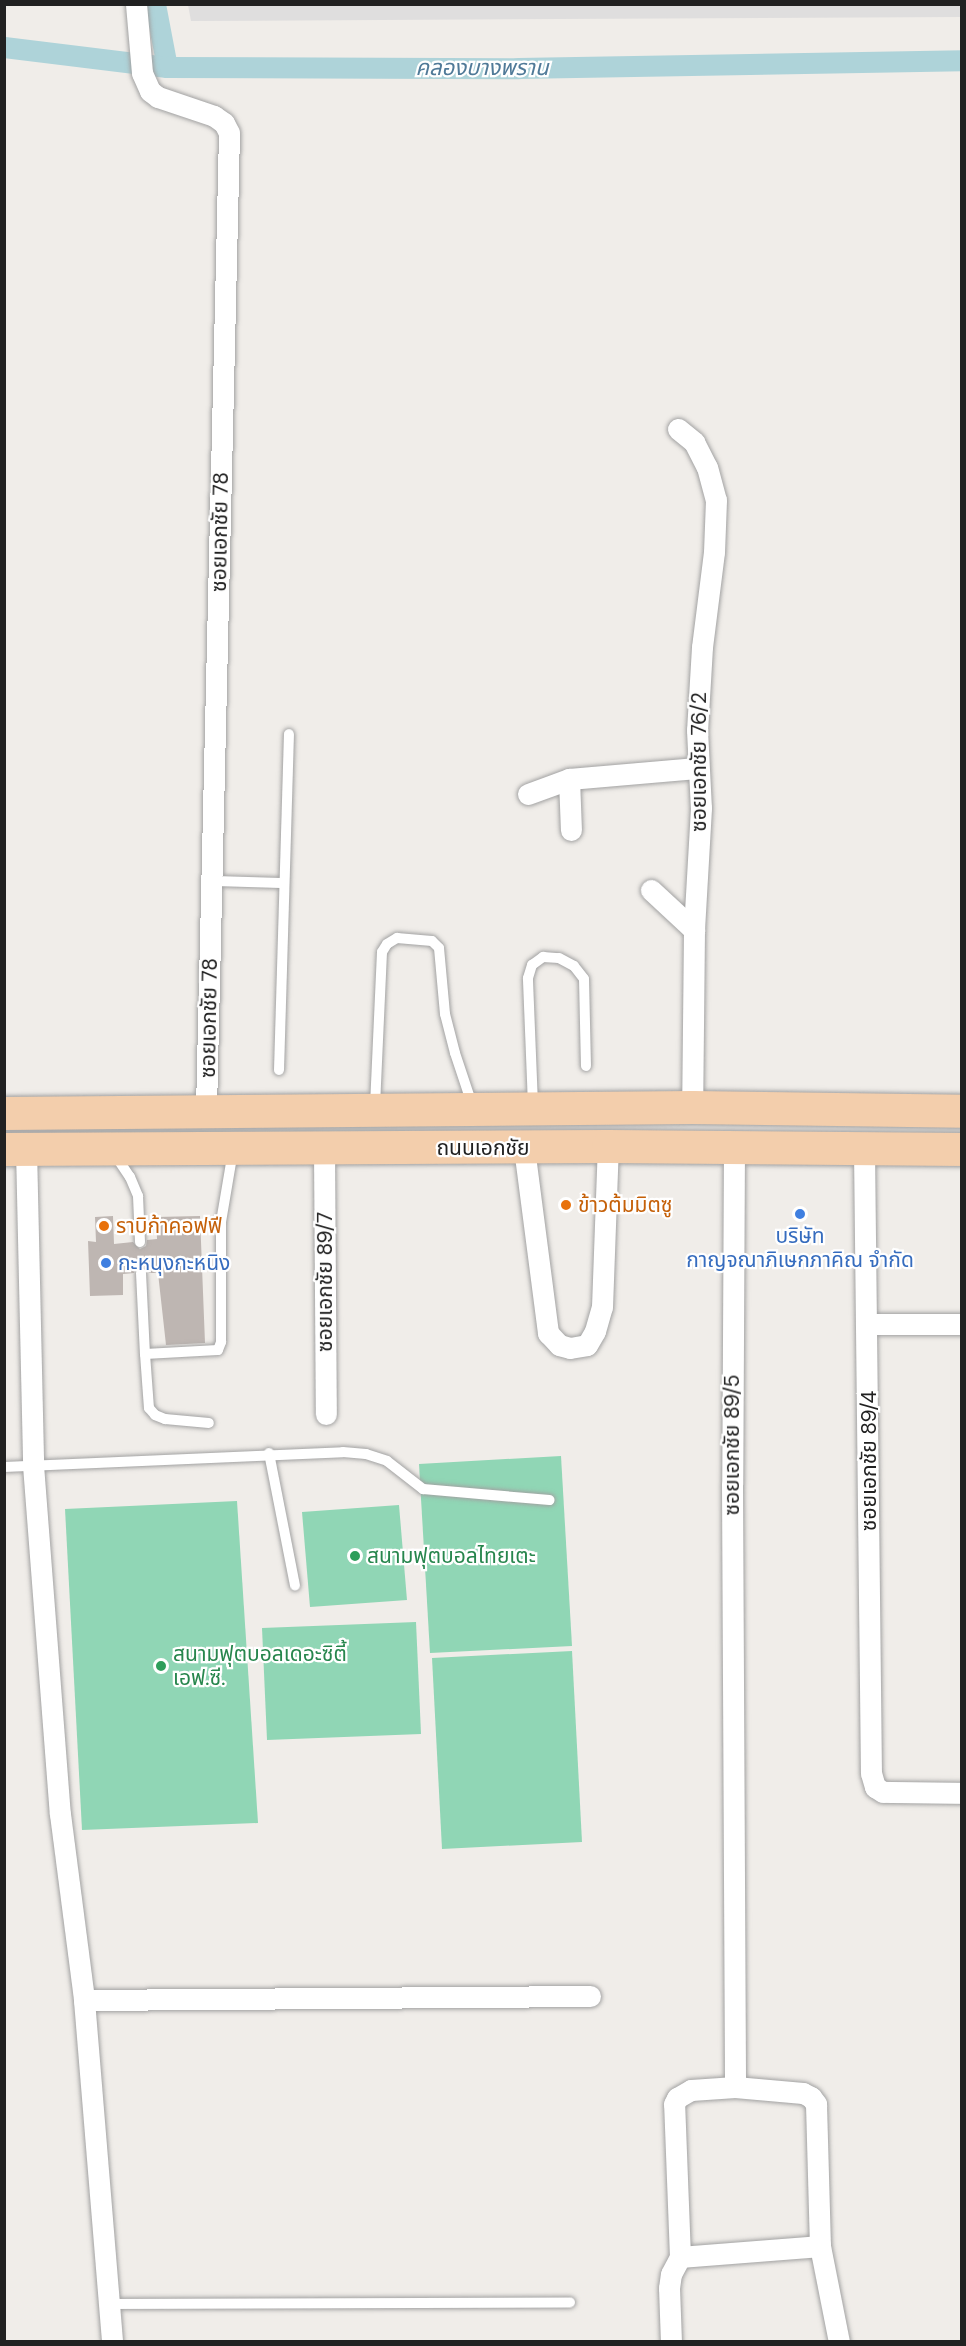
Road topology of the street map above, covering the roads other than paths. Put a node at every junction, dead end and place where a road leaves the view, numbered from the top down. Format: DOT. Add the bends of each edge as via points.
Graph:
graph roads {
  1 [pos="137,9"];
  2 [pos="678,429"];
  3 [pos="289,734"];
  4 [pos="697,768"];
  5 [pos="569,779"];
  6 [pos="528,794"];
  7 [pos="571,830"];
  8 [pos="212,881"];
  9 [pos="284,883"];
  10 [pos="651,890"];
  11 [pos="694,930"];
  12 [pos="586,1066"];
  13 [pos="279,1070"];
  14 [pos="692,1107"];
  15 [pos="474,1108"];
  16 [pos="533,1108"];
  17 [pos="375,1109"];
  18 [pos="962,1111"];
  19 [pos="206,1112"];
  20 [pos="4,1113"];
  21 [pos="608,1146"];
  22 [pos="734,1147"];
  23 [pos="111,1148"];
  24 [pos="233,1148"];
  25 [pos="524,1148"];
  26 [pos="15,1149"];
  27 [pos="324,1149"];
  28 [pos="864,1149"];
  29 [pos="962,1149"];
  30 [pos="140,1242"];
  31 [pos="141,1273"];
  32 [pos="868,1324"];
  33 [pos="962,1324"];
  34 [pos="145,1354"];
  35 [pos="326,1414"];
  36 [pos="209,1423"];
  37 [pos="269,1453"];
  38 [pos="33,1465"];
  39 [pos="4,1467"];
  40 [pos="550,1500"];
  41 [pos="296,1585"];
  42 [pos="962,1793"];
  43 [pos="590,1996"];
  44 [pos="84,2000"];
  45 [pos="735,2087"];
  46 [pos="820,2246"];
  47 [pos="680,2257"];
  48 [pos="570,2302"];
  49 [pos="110,2304"];
  50 [pos="112,2342"];
  51 [pos="671,2342"];
  52 [pos="839,2342"];
  1 -- 8 [label="street, ซอยเอกชัย 78" via="142,73 150,92 214,116 229,133"];
  2 -- 4 [label="street, ซอยเอกชัย 76/2" via="694,442 716,500 702,647"];
  3 -- 9 [label="lane"];
  4 -- 5 [label="street"];
  4 -- 11 [label="street, ซอยเอกชัย 76/2" via="701,808"];
  5 -- 6 [label="street"];
  5 -- 7 [label="street"];
  8 -- 9 [label="lane"];
  8 -- 19 [label="street, ซอยเอกชัย 78"];
  9 -- 13 [label="lane"];
  10 -- 11 [label="street"];
  11 -- 14 [label="street, ซอยเอกชัย 76/2"];
  12 -- 16 [label="lane" via="585,979 574,966 559,958 543,957 532,965 528,978"];
  14 -- 16 [label="main road, ถนนเอกชัย"];
  14 -- 18 [label="main road, ถนนเอกชัย"];
  15 -- 16 [label="main road, ถนนเอกชัย"];
  15 -- 17 [label="main road, ถนนเอกชัย"];
  15 -- 17 [label="lane" via="445,1014 438,948 432,941 397,938 382,952"];
  17 -- 19 [label="main road, ถนนเอกชัย"];
  19 -- 20 [label="main road, ถนนเอกชัย"];
  21 -- 22 [label="main road, ถนนเอกชัย"];
  21 -- 25 [label="main road, ถนนเอกชัย"];
  21 -- 25 [label="street" via="602,1306 596,1331 587,1345 570,1348 559,1345 548,1333"];
  22 -- 28 [label="main road, ถนนเอกชัย"];
  22 -- 45 [label="street, ซอยเอกชัย 89/5"];
  23 -- 24 [label="main road, ถนนเอกชัย"];
  23 -- 26 [label="main road, ถนนเอกชัย"];
  23 -- 30 [label="lane" via="138,1196"];
  24 -- 27 [label="main road, ถนนเอกชัย"];
  24 -- 34 [label="lane" via="221,1222 220,1346 214,1352"];
  25 -- 27 [label="main road, ถนนเอกชัย"];
  26 -- 38 [label="street"];
  27 -- 35 [label="street, ซอยเอกชัย 89/7"];
  28 -- 29 [label="main road, ถนนเอกชัย"];
  28 -- 32 [label="street, ซอยเอกชัย 89/4"];
  31 -- 34 [label="lane"];
  32 -- 33 [label="street"];
  32 -- 42 [label="street, ซอยเอกชัย 89/4" via="871,1773 875,1787 883,1792"];
  34 -- 36 [label="lane" via="149,1408 155,1415"];
  37 -- 38 [label="lane"];
  37 -- 40 [label="lane" via="366,1454 387,1461 423,1489"];
  37 -- 41 [label="lane"];
  38 -- 39 [label="lane"];
  38 -- 44 [label="street" via="60,1814"];
  43 -- 44 [label="street"];
  44 -- 49 [label="street"];
  45 -- 46 [label="street" via="803,2093 816,2104"];
  45 -- 47 [label="street" via="681,2093 674,2104"];
  46 -- 47 [label="street"];
  46 -- 52 [label="street"];
  47 -- 51 [label="street" via="669,2288"];
  48 -- 49 [label="lane"];
  49 -- 50 [label="street"];
}
